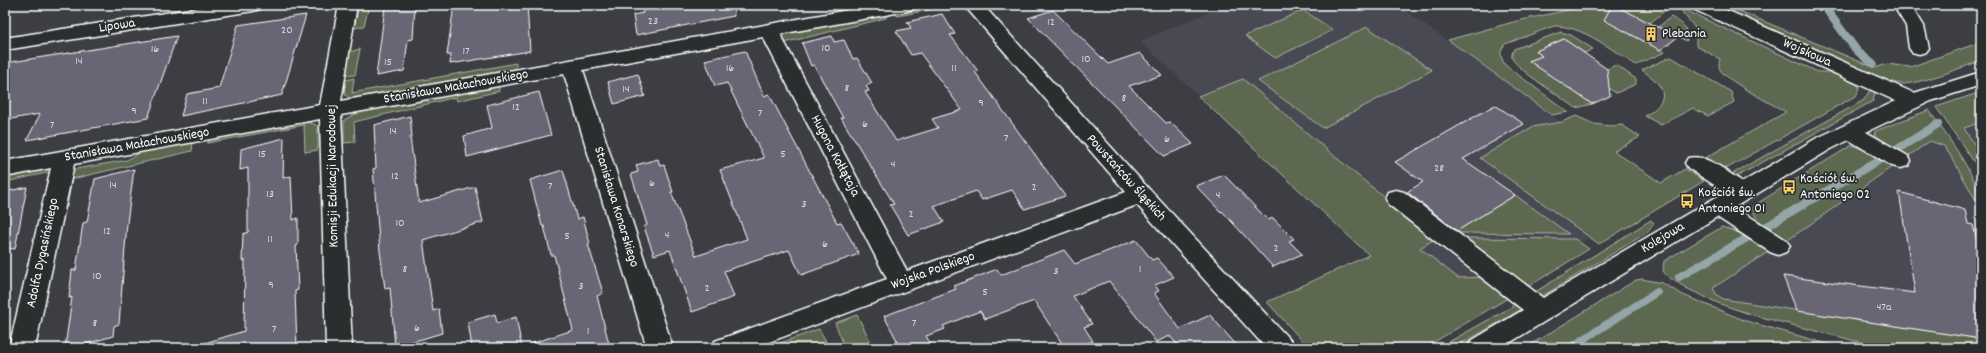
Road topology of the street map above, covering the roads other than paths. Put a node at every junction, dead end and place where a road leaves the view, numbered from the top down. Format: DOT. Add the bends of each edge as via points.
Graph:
graph roads {
  1 [pos="253,5"];
  2 [pos="348,5"];
  3 [pos="907,5"];
  4 [pos="973,5"];
  5 [pos="1700,5"];
  6 [pos="1902,5"];
  7 [pos="768,29"];
  8 [pos="5,44"];
  9 [pos="1920,48"];
  10 [pos="572,66"];
  11 [pos="1981,78"];
  12 [pos="1914,101"];
  13 [pos="330,110"];
  14 [pos="1849,131"];
  15 [pos="64,158"];
  16 [pos="1900,161"];
  17 [pos="1696,163"];
  18 [pos="5,170"];
  19 [pos="1741,191"];
  20 [pos="1141,195"];
  21 [pos="1396,198"];
  22 [pos="1717,206"];
  23 [pos="1778,246"];
  24 [pos="902,283"];
  25 [pos="1542,310"];
  26 [pos="22,348"];
  27 [pos="339,348"];
  28 [pos="660,348"];
  29 [pos="724,348"];
  30 [pos="1282,348"];
  31 [pos="1480,348"];
  1 -- 8 [label="street, Lipowa"];
  2 -- 13 [label="street, Komisji Edukacji Narodowej"];
  3 -- 7 [label="street, Stanisława Małachowskiego"];
  4 -- 20 [label="street, Powstańców Śląskich"];
  5 -- 12 [label="street, Wojskowa"];
  6 -- 9 [label="street" via="1915,26"];
  7 -- 10 [label="street, Stanisława Małachowskiego"];
  7 -- 24 [label="street, Hugona Kołłątaja"];
  10 -- 13 [label="street, Stanisława Małachowskiego"];
  10 -- 28 [label="street, Stanisława Konarskiego"];
  11 -- 12 [label="street, Kolejowa"];
  12 -- 14 [label="street, Kolejowa"];
  13 -- 15 [label="street, Stanisława Małachowskiego"];
  13 -- 27 [label="street, Komisji Edukacji Narodowej"];
  14 -- 16 [label="street"];
  14 -- 19 [label="street, Kolejowa"];
  15 -- 18 [label="street, Stanisława Małachowskiego"];
  15 -- 26 [label="street, Adolfa Dygasińskiego"];
  17 -- 19 [label="street"];
  19 -- 22 [label="street, Kolejowa"];
  20 -- 24 [label="street, Wojska Polskiego"];
  20 -- 30 [label="street, Powstańców Śląskich"];
  21 -- 25 [label="street"];
  22 -- 23 [label="street"];
  22 -- 25 [label="street, Kolejowa"];
  24 -- 29 [label="street, Wojska Polskiego"];
  25 -- 31 [label="street, Kolejowa"];
}
